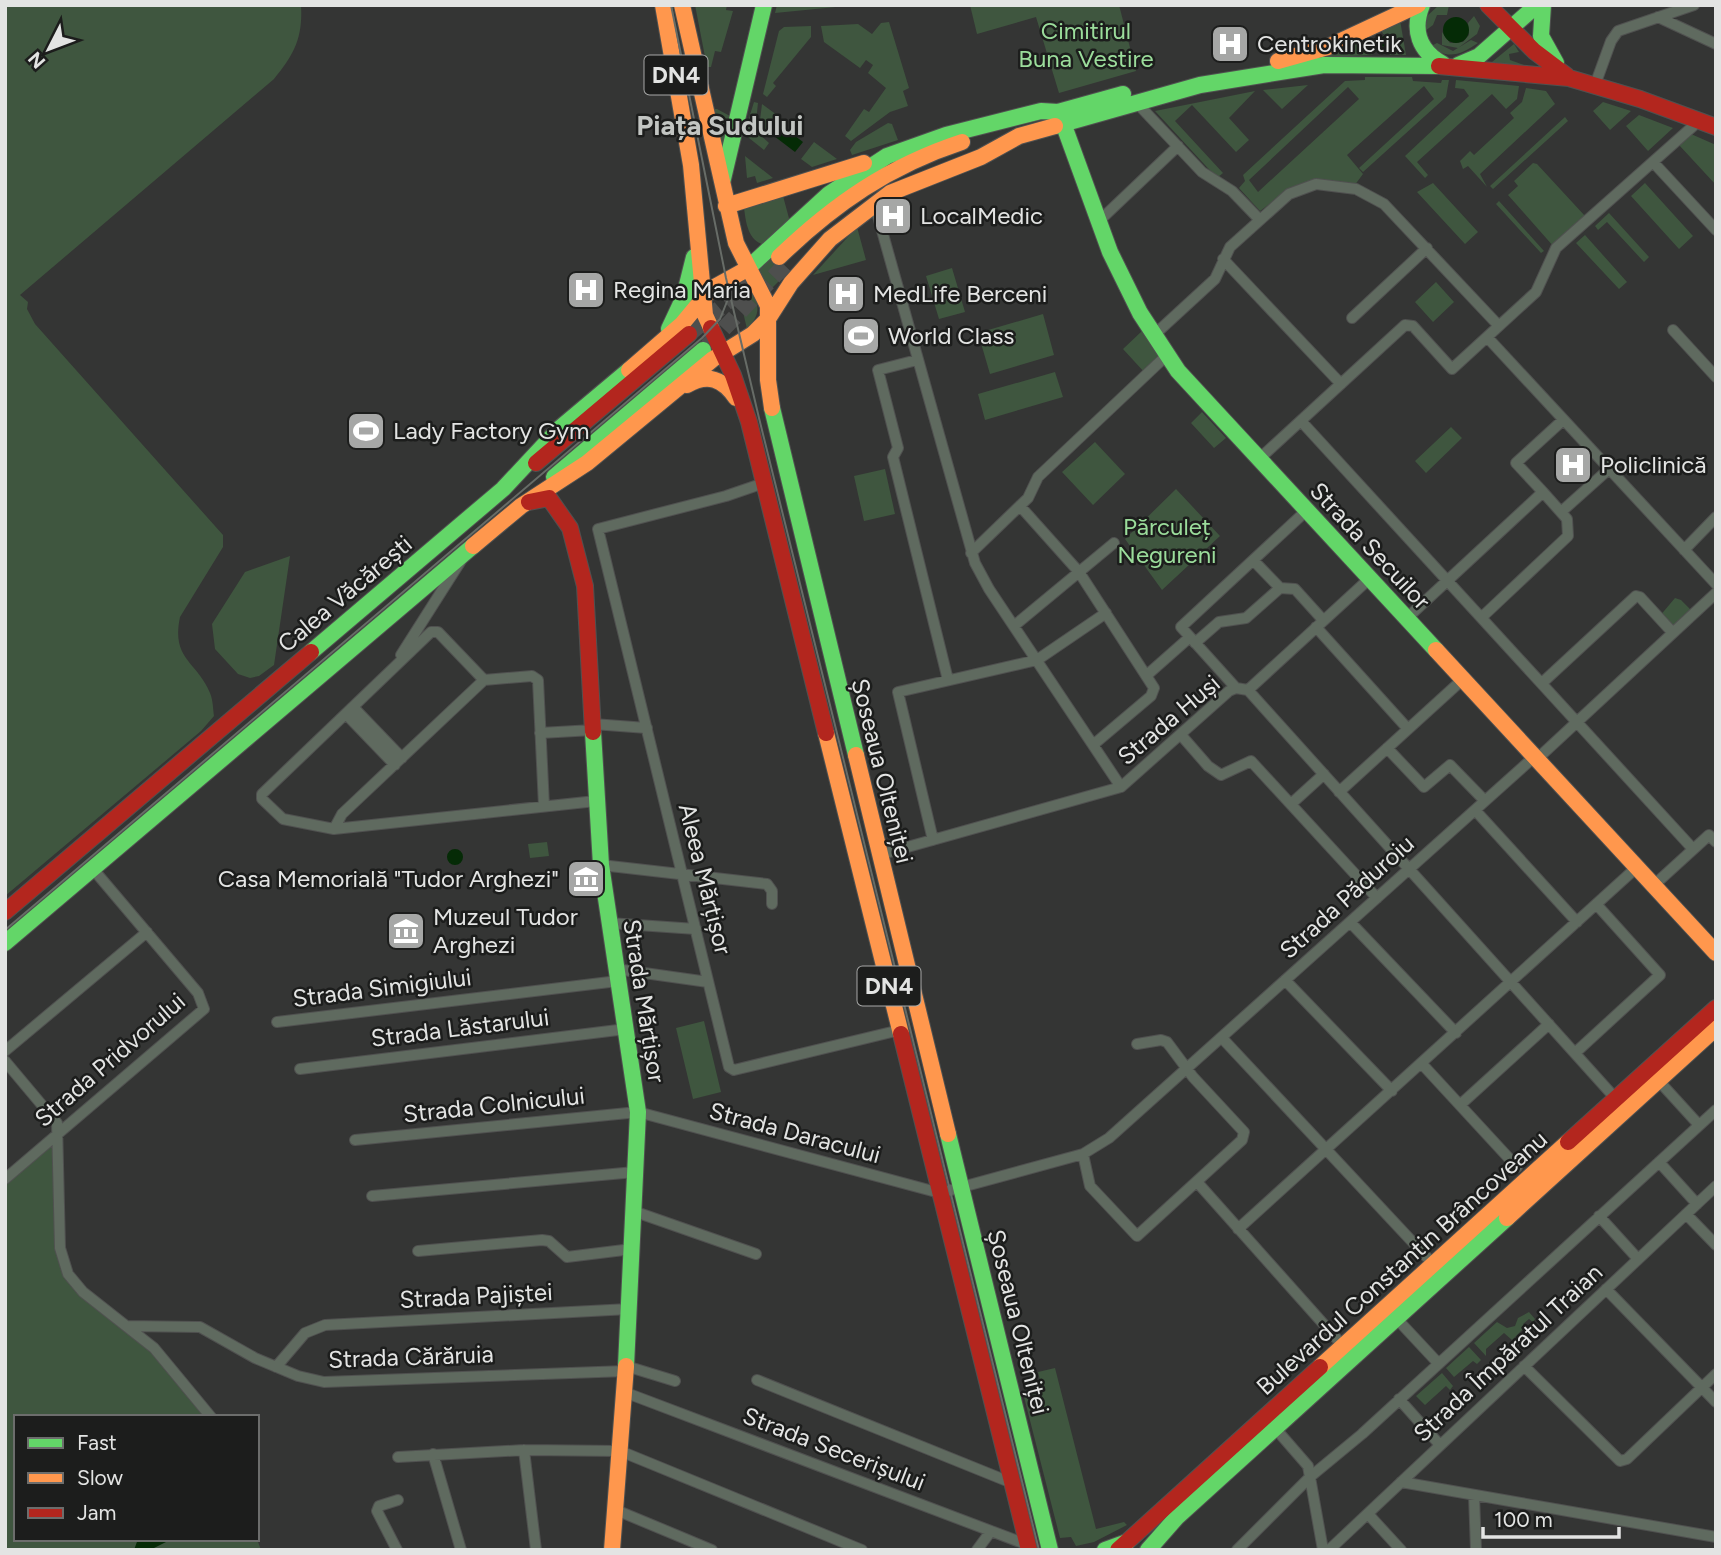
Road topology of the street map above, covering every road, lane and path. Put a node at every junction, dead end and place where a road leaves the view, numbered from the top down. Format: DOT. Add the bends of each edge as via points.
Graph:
graph roads {
  1 [pos="663,5"];
  2 [pos="682,5"];
  3 [pos="764,5"];
  4 [pos="1420,5"];
  5 [pos="1537,5"];
  6 [pos="1544,5"];
  7 [pos="1694,5"];
  8 [pos="1495,7"];
  9 [pos="1658,17"];
  10 [pos="1511,28"];
  11 [pos="1716,44"];
  12 [pos="1490,46"];
  13 [pos="1448,65"];
  14 [pos="1569,78"];
  15 [pos="1595,85"];
  16 [pos="1135,101"];
  17 [pos="1060,118"];
  18 [pos="1700,120"];
  19 [pos="1716,127"];
  20 [pos="1019,136"];
  21 [pos="1178,146"];
  22 [pos="887,156"];
  23 [pos="1653,162"];
  24 [pos="722,189"];
  25 [pos="874,202"];
  26 [pos="726,206"];
  27 [pos="1260,220"];
  28 [pos="1097,223"];
  29 [pos="1716,230"];
  30 [pos="698,234"];
  31 [pos="1427,248"];
  32 [pos="1223,259"];
  33 [pos="747,269"];
  34 [pos="703,298"];
  35 [pos="1352,318"];
  36 [pos="768,319"];
  37 [pos="1499,326"];
  38 [pos="1672,330"];
  39 [pos="689,334"];
  40 [pos="1153,336"];
  41 [pos="1487,337"];
  42 [pos="662,341"];
  43 [pos="703,350"];
  44 [pos="722,352"];
  45 [pos="1167,356"];
  46 [pos="917,360"];
  47 [pos="1716,377"];
  48 [pos="1341,384"];
  49 [pos="653,408"];
  50 [pos="1563,419"];
  51 [pos="1301,421"];
  52 [pos="749,422"];
  53 [pos="1258,460"];
  54 [pos="1609,469"];
  55 [pos="562,479"];
  56 [pos="764,483"];
  57 [pos="503,489"];
  58 [pos="1543,492"];
  59 [pos="557,505"];
  60 [pos="520,506"];
  61 [pos="1020,506"];
  62 [pos="1306,511"];
  63 [pos="1561,512"];
  64 [pos="1716,517"];
  65 [pos="1114,543"];
  66 [pos="1684,550"];
  67 [pos="971,553"];
  68 [pos="465,554"];
  69 [pos="1253,560"];
  70 [pos="1079,572"];
  71 [pos="1369,579"];
  72 [pos="1448,580"];
  73 [pos="1716,584"];
  74 [pos="1280,588"];
  75 [pos="1716,593"];
  76 [pos="1106,613"];
  77 [pos="1482,617"];
  78 [pos="1406,619"];
  79 [pos="1320,624"];
  80 [pos="1014,626"];
  81 [pos="1673,632"];
  82 [pos="1193,640"];
  83 [pos="1037,660"];
  84 [pos="390,671"];
  85 [pos="1147,675"];
  86 [pos="484,680"];
  87 [pos="948,680"];
  88 [pos="1462,680"];
  89 [pos="1542,683"];
  90 [pos="1236,688"];
  91 [pos="1248,690"];
  92 [pos="246,708"];
  93 [pos="349,711"];
  94 [pos="1577,722"];
  95 [pos="262,727"];
  96 [pos="593,727"];
  97 [pos="647,728"];
  98 [pos="1408,729"];
  99 [pos="540,733"];
  100 [pos="1181,735"];
  101 [pos="1093,745"];
  102 [pos="1387,748"];
  103 [pos="1535,758"];
  104 [pos="398,761"];
  105 [pos="1324,774"];
  106 [pos="1121,787"];
  107 [pos="1339,792"];
  108 [pos="596,801"];
  109 [pos="1485,801"];
  110 [pos="1291,804"];
  111 [pos="544,806"];
  112 [pos="1475,810"];
  113 [pos="334,830"];
  114 [pos="933,840"];
  115 [pos="1716,842"];
  116 [pos="1693,849"];
  117 [pos="879,855"];
  118 [pos="601,865"];
  119 [pos="1636,868"];
  120 [pos="93,869"];
  121 [pos="1409,869"];
  122 [pos="682,872"];
  123 [pos="1653,886"];
  124 [pos="1377,898"];
  125 [pos="772,904"];
  126 [pos="1597,905"];
  127 [pos="5,912"];
  128 [pos="1350,922"];
  129 [pos="1577,922"];
  130 [pos="609,923"];
  131 [pos="696,929"];
  132 [pos="147,932"];
  133 [pos="5,943"];
  134 [pos="1716,953"];
  135 [pos="617,975"];
  136 [pos="1285,980"];
  137 [pos="708,982"];
  138 [pos="1511,983"];
  139 [pos="1716,1008"];
  140 [pos="276,1021"];
  141 [pos="1549,1024"];
  142 [pos="1716,1028"];
  143 [pos="625,1029"];
  144 [pos="900,1030"];
  145 [pos="1456,1033"];
  146 [pos="1222,1038"];
  147 [pos="1138,1044"];
  148 [pos="5,1051"];
  149 [pos="1575,1053"];
  150 [pos="5,1061"];
  151 [pos="1422,1064"];
  152 [pos="300,1069"];
  153 [pos="1188,1069"];
  154 [pos="1658,1080"];
  155 [pos="1392,1091"];
  156 [pos="1616,1099"];
  157 [pos="1460,1105"];
  158 [pos="1716,1110"];
  159 [pos="638,1112"];
  160 [pos="1699,1125"];
  161 [pos="59,1132"];
  162 [pos="355,1140"];
  163 [pos="1326,1150"];
  164 [pos="1083,1154"];
  165 [pos="1659,1161"];
  166 [pos="1517,1167"];
  167 [pos="635,1172"];
  168 [pos="5,1178"];
  169 [pos="1196,1182"];
  170 [pos="961,1186"];
  171 [pos="1716,1186"];
  172 [pos="940,1193"];
  173 [pos="372,1196"];
  174 [pos="1697,1204"];
  175 [pos="634,1211"];
  176 [pos="1686,1214"];
  177 [pos="1599,1216"];
  178 [pos="1238,1229"];
  179 [pos="1716,1245"];
  180 [pos="632,1249"];
  181 [pos="418,1251"];
  182 [pos="756,1254"];
  183 [pos="1638,1259"];
  184 [pos="1434,1265"];
  185 [pos="1606,1289"];
  186 [pos="629,1309"];
  187 [pos="1396,1318"];
  188 [pos="125,1326"];
  189 [pos="1344,1347"];
  190 [pos="1438,1363"];
  191 [pos="1524,1366"];
  192 [pos="276,1367"];
  193 [pos="626,1368"];
  194 [pos="1716,1374"];
  195 [pos="757,1380"];
  196 [pos="675,1381"];
  197 [pos="1700,1386"];
  198 [pos="624,1392"];
  199 [pos="1399,1399"];
  200 [pos="1716,1402"];
  201 [pos="209,1415"];
  202 [pos="1275,1428"];
  203 [pos="1440,1445"];
  204 [pos="524,1450"];
  205 [pos="620,1451"];
  206 [pos="433,1454"];
  207 [pos="398,1457"];
  208 [pos="1310,1476"];
  209 [pos="1401,1482"];
  210 [pos="1013,1483"];
  211 [pos="1474,1495"];
  212 [pos="397,1500"];
  213 [pos="616,1510"];
  214 [pos="1368,1514"];
  215 [pos="991,1531"];
  216 [pos="1716,1537"];
  217 [pos="1122,1546"];
  218 [pos="1053,1547"];
  219 [pos="1028,1548"];
  220 [pos="1150,1548"];
  221 [pos="397,1550"];
  222 [pos="461,1550"];
  223 [pos="536,1550"];
  224 [pos="612,1550"];
  225 [pos="712,1550"];
  226 [pos="862,1550"];
  227 [pos="977,1550"];
  228 [pos="1105,1550"];
  229 [pos="1237,1550"];
  230 [pos="1323,1550"];
  231 [pos="1329,1550"];
  232 [pos="1401,1550"];
  233 [pos="1476,1550"];
  1 -- 30 [label="main road, Șoseaua Olteniței / DN4" via="689,145"];
  2 -- 24 [label="main road, Șoseaua Olteniței / DN4"];
  3 -- 24 [label="main road"];
  4 -- 13 [label="main road" via="1419,41 1429,56"];
  4 -- 17 [label="main road" via="1311,54 1172,80"];
  5 -- 10 [label="main road"];
  6 -- 14 [label="main road" via="1539,23 1542,40"];
  7 -- 9 [label="street"];
  8 -- 10 [label="main road"];
  8 -- 12 [label="main road" via="1497,32"];
  9 -- 11 [label="street"];
  9 -- 15 [label="street" via="1616,33"];
  10 -- 12 [label="main road"];
  10 -- 14 [label="main road"];
  12 -- 13 [label="main road" via="1472,60"];
  13 -- 14 [label="main road"];
  13 -- 16 [label="main road" via="1299,68"];
  14 -- 15 [label="main road"];
  15 -- 18 [label="main road"];
  16 -- 17 [label="main road"];
  16 -- 21 [label="street"];
  17 -- 20 [label="main road"];
  17 -- 20 [label="main road" via="927,153 881,173 836,204 783,260 886,182 944,158"];
  17 -- 22 [label="main road" via="1041,111"];
  17 -- 28 [label="main road, Strada Secuilor"];
  18 -- 19 [label="main road"];
  18 -- 23 [label="street"];
  20 -- 25 [label="main road"];
  21 -- 27 [label="street"];
  21 -- 28 [label="street"];
  22 -- 26 [label="main road"];
  22 -- 33 [label="main road" via="829,194"];
  23 -- 29 [label="street"];
  23 -- 37 [label="street" via="1553,251 1538,288"];
  24 -- 26 [label="main road, Șoseaua Olteniței / DN4"];
  25 -- 36 [label="main road" via="819,250"];
  25 -- 46 [label="street"];
  26 -- 33 [label="main road, Șoseaua Olteniței / DN4"];
  27 -- 31 [label="street" via="1303,187 1340,186 1363,191 1381,202"];
  27 -- 32 [label="street"];
  28 -- 40 [label="main road, Strada Secuilor"];
  30 -- 34 [label="main road, Șoseaua Olteniței / DN4"];
  30 -- 42 [label="main road" via="684,298"];
  31 -- 35 [label="street"];
  31 -- 37 [label="street"];
  32 -- 40 [label="street" via="1215,279"];
  32 -- 48 [label="street"];
  33 -- 34 [label="main road" via="721,281"];
  33 -- 36 [label="main road, Șoseaua Olteniței / DN4" via="764,293"];
  34 -- 42 [label="main road, Calea Văcărești"];
  34 -- 44 [label="main road, Șoseaua Olteniței / DN4" via="708,327"];
  36 -- 44 [label="main road"];
  36 -- 117 [label="main road, Șoseaua Olteniței / DN4" via="773,417"];
  37 -- 41 [label="street"];
  38 -- 47 [label="street"];
  39 -- 57 [label="main road"];
  40 -- 45 [label="main road, Strada Secuilor"];
  41 -- 48 [label="street" via="1452,369 1413,326 1405,325"];
  41 -- 50 [label="street"];
  42 -- 57 [label="main road, Calea Văcărești" via="561,428"];
  43 -- 60 [label="main road"];
  44 -- 49 [label="main road, Calea Văcărești"];
  44 -- 52 [label="main road, Șoseaua Olteniței / DN4"];
  45 -- 53 [label="main road, Strada Secuilor"];
  45 -- 61 [label="street" via="1038,477"];
  46 -- 67 [label="street"];
  46 -- 87 [label="street" via="878,370 898,448 893,457"];
  48 -- 51 [label="street"];
  49 -- 52 [label="main road" via="691,382 713,377 733,392"];
  49 -- 55 [label="main road, Calea Văcărești"];
  50 -- 54 [label="street"];
  50 -- 58 [label="street" via="1516,463"];
  51 -- 53 [label="street"];
  51 -- 72 [label="street"];
  52 -- 56 [label="main road, Șoseaua Olteniței / DN4"];
  53 -- 62 [label="main road, Strada Secuilor"];
  54 -- 63 [label="street"];
  54 -- 66 [label="street"];
  55 -- 59 [label="main road" via="556,489"];
  55 -- 60 [label="main road, Calea Văcărești"];
  56 -- 97 [label="street, Aleea Mărțișor" via="598,529"];
  56 -- 144 [label="main road, Șoseaua Olteniței / DN4"];
  57 -- 92 [label="main road, Calea Văcărești"];
  58 -- 63 [label="street"];
  58 -- 72 [label="street"];
  59 -- 60 [label="main road" via="545,497"];
  59 -- 96 [label="main road, Strada Mărțișor" via="574,539 585,586"];
  60 -- 68 [label="main road, Calea Văcărești"];
  61 -- 67 [label="street"];
  61 -- 70 [label="street"];
  62 -- 69 [label="street"];
  62 -- 71 [label="main road, Strada Secuilor"];
  63 -- 77 [label="street" via="1570,526 1568,536"];
  64 -- 66 [label="street"];
  65 -- 70 [label="street"];
  66 -- 73 [label="street"];
  67 -- 80 [label="street"];
  68 -- 84 [label="street, Calea Văcărești"];
  68 -- 95 [label="main road, Calea Văcărești"];
  69 -- 74 [label="street"];
  69 -- 82 [label="street" via="1181,627"];
  70 -- 76 [label="street"];
  70 -- 80 [label="street"];
  71 -- 78 [label="main road, Strada Secuilor"];
  71 -- 79 [label="street, Strada Huși"];
  72 -- 77 [label="street"];
  72 -- 78 [label="street"];
  74 -- 79 [label="street" via="1294,589"];
  74 -- 82 [label="street" via="1247,618 1219,622"];
  75 -- 81 [label="street, Strada Păduroiu"];
  76 -- 83 [label="street"];
  76 -- 85 [label="street"];
  77 -- 89 [label="street"];
  78 -- 88 [label="main road, Strada Secuilor"];
  79 -- 91 [label="street, Strada Huși"];
  79 -- 98 [label="street"];
  80 -- 83 [label="street"];
  81 -- 89 [label="street" via="1636,596"];
  81 -- 94 [label="street, Strada Păduroiu"];
  82 -- 85 [label="street"];
  82 -- 90 [label="street"];
  83 -- 87 [label="street"];
  83 -- 101 [label="street"];
  84 -- 86 [label="street, Calea Văcărești" via="434,631"];
  84 -- 93 [label="street, Calea Văcărești"];
  85 -- 101 [label="street" via="1154,688 1151,696"];
  86 -- 99 [label="street" via="536,677"];
  86 -- 104 [label="street"];
  87 -- 114 [label="street" via="898,695"];
  88 -- 98 [label="street"];
  88 -- 103 [label="main road, Strada Secuilor"];
  89 -- 94 [label="street"];
  90 -- 91 [label="street, Strada Huși"];
  90 -- 100 [label="street, Strada Huși"];
  91 -- 105 [label="street"];
  92 -- 95 [label="main road"];
  92 -- 127 [label="main road, Calea Văcărești"];
  93 -- 104 [label="street"];
  93 -- 113 [label="street, Calea Văcărești" via="261,797 283,819"];
  94 -- 103 [label="street, Strada Păduroiu"];
  94 -- 116 [label="street"];
  95 -- 120 [label="main road, Calea Văcărești"];
  96 -- 97 [label="street"];
  96 -- 99 [label="street"];
  96 -- 108 [label="main road, Strada Mărțișor"];
  97 -- 122 [label="street, Aleea Mărțișor"];
  98 -- 102 [label="street"];
  99 -- 111 [label="street"];
  100 -- 106 [label="street, Strada Huși"];
  100 -- 110 [label="street" via="1221,775 1251,761"];
  101 -- 106 [label="street"];
  102 -- 107 [label="street"];
  102 -- 109 [label="street" via="1424,787 1450,765"];
  103 -- 109 [label="street, Strada Păduroiu"];
  103 -- 119 [label="main road, Strada Secuilor"];
  104 -- 113 [label="street" via="337,819"];
  105 -- 107 [label="street"];
  105 -- 110 [label="street"];
  106 -- 114 [label="street, Strada Huși"];
  107 -- 121 [label="street"];
  108 -- 111 [label="street"];
  108 -- 118 [label="main road, Strada Mărțișor"];
  109 -- 112 [label="street, Strada Păduroiu"];
  110 -- 124 [label="street"];
  111 -- 113 [label="street"];
  112 -- 121 [label="street, Strada Păduroiu"];
  112 -- 129 [label="street"];
  114 -- 117 [label="street, Strada Huși"];
  115 -- 116 [label="street" via="1709,835"];
  116 -- 123 [label="street"];
  117 -- 170 [label="main road, Șoseaua Olteniței / DN4"];
  118 -- 122 [label="street"];
  118 -- 130 [label="main road, Strada Mărțișor"];
  119 -- 123 [label="main road, Strada Secuilor"];
  119 -- 126 [label="street"];
  120 -- 132 [label="street, Strada Pridvorului"];
  120 -- 133 [label="main road, Calea Văcărești"];
  121 -- 124 [label="street, Strada Păduroiu"];
  121 -- 138 [label="street"];
  122 -- 125 [label="street" via="767,884"];
  122 -- 131 [label="street, Aleea Mărțișor"];
  123 -- 134 [label="main road, Strada Secuilor"];
  124 -- 128 [label="street, Strada Păduroiu"];
  126 -- 129 [label="street"];
  126 -- 149 [label="street" via="1660,975"];
  128 -- 136 [label="street, Strada Păduroiu"];
  128 -- 145 [label="street"];
  129 -- 138 [label="street"];
  130 -- 131 [label="street"];
  130 -- 135 [label="main road, Strada Mărțișor"];
  131 -- 137 [label="street, Aleea Mărțișor"];
  132 -- 148 [label="street"];
  132 -- 161 [label="street, Strada Pridvorului" via="198,993 204,1009"];
  135 -- 137 [label="street, Strada Simigiului"];
  135 -- 140 [label="street, Strada Simigiului"];
  135 -- 143 [label="main road, Strada Mărțișor"];
  136 -- 146 [label="street, Strada Păduroiu"];
  136 -- 155 [label="street"];
  137 -- 144 [label="street, Aleea Mărțișor" via="731,1070"];
  138 -- 141 [label="street"];
  138 -- 145 [label="street"];
  139 -- 156 [label="main road, Bulevardul Constantin Brâncoveanu"];
  141 -- 149 [label="street"];
  141 -- 157 [label="street"];
  142 -- 154 [label="main road, Bulevardul Constantin Brâncoveanu"];
  143 -- 152 [label="street, Strada Lăstarului"];
  143 -- 159 [label="main road, Strada Mărțișor"];
  144 -- 172 [label="main road, Șoseaua Olteniței / DN4"];
  145 -- 151 [label="street"];
  146 -- 153 [label="street, Strada Păduroiu"];
  146 -- 163 [label="street"];
  147 -- 153 [label="street" via="1164,1040"];
  149 -- 156 [label="street"];
  150 -- 161 [label="street" via="54,1117"];
  151 -- 155 [label="street"];
  151 -- 157 [label="street"];
  153 -- 164 [label="street, Strada Păduroiu" via="1109,1138"];
  153 -- 169 [label="street" via="1244,1132 1242,1140"];
  154 -- 160 [label="street"];
  154 -- 187 [label="main road, Bulevardul Constantin Brâncoveanu"];
  155 -- 163 [label="street"];
  156 -- 184 [label="main road, Bulevardul Constantin Brâncoveanu"];
  157 -- 166 [label="street"];
  158 -- 160 [label="street"];
  159 -- 162 [label="street, Strada Colnicului"];
  159 -- 167 [label="main road, Strada Mărțișor"];
  159 -- 172 [label="street, Strada Daracului"];
  160 -- 165 [label="street"];
  161 -- 168 [label="street, Strada Pridvorului"];
  161 -- 188 [label="street" via="64,1268 83,1292"];
  163 -- 178 [label="street"];
  163 -- 184 [label="street"];
  164 -- 169 [label="street" via="1090,1186 1137,1236"];
  164 -- 170 [label="street, Strada Păduroiu"];
  165 -- 174 [label="street"];
  165 -- 177 [label="street"];
  167 -- 173 [label="street"];
  167 -- 175 [label="main road, Strada Mărțișor"];
  169 -- 178 [label="street"];
  170 -- 172 [label="street, Strada Păduroiu"];
  170 -- 218 [label="main road, Șoseaua Olteniței / DN4"];
  171 -- 174 [label="street, Strada Împăratul Traian"];
  172 -- 210 [label="main road, Șoseaua Olteniței / DN4"];
  174 -- 176 [label="street, Strada Împăratul Traian"];
  175 -- 180 [label="main road, Strada Mărțișor"];
  175 -- 182 [label="street"];
  176 -- 179 [label="street"];
  176 -- 183 [label="street, Strada Împăratul Traian"];
  177 -- 183 [label="street"];
  177 -- 190 [label="street"];
  178 -- 189 [label="street"];
  180 -- 181 [label="street" via="567,1256 542,1240"];
  180 -- 186 [label="main road, Strada Mărțișor"];
  183 -- 185 [label="street, Strada Împăratul Traian"];
  184 -- 189 [label="main road, Bulevardul Constantin Brâncoveanu"];
  185 -- 191 [label="street, Strada Împăratul Traian"];
  185 -- 197 [label="street"];
  186 -- 192 [label="street, Strada Pajiștei" via="325,1325 305,1333"];
  186 -- 193 [label="main road, Strada Mărțișor"];
  187 -- 190 [label="street"];
  187 -- 202 [label="main road, Bulevardul Constantin Brâncoveanu"];
  188 -- 192 [label="street, Strada Cărăruia" via="206,1328 236,1349"];
  188 -- 201 [label="street" via="154,1348"];
  189 -- 217 [label="main road, Bulevardul Constantin Brâncoveanu"];
  190 -- 199 [label="street"];
  191 -- 197 [label="street" via="1620,1461"];
  191 -- 203 [label="street, Strada Împăratul Traian"];
  192 -- 193 [label="street, Strada Cărăruia" via="324,1382"];
  193 -- 196 [label="street, Strada Cărăruia"];
  193 -- 198 [label="main road, Strada Mărțișor"];
  194 -- 197 [label="street"];
  195 -- 210 [label="street"];
  197 -- 200 [label="street"];
  198 -- 205 [label="main road, Strada Mărțișor"];
  198 -- 215 [label="street, Strada Secerișului"];
  199 -- 203 [label="street"];
  199 -- 208 [label="street"];
  202 -- 208 [label="street, Bulevardul Constantin Brâncoveanu" via="1301,1455"];
  202 -- 220 [label="main road, Bulevardul Constantin Brâncoveanu"];
  203 -- 209 [label="street, Strada Împăratul Traian"];
  204 -- 205 [label="street"];
  204 -- 206 [label="street"];
  204 -- 223 [label="street"];
  205 -- 213 [label="main road, Strada Mărțișor"];
  205 -- 226 [label="street"];
  206 -- 207 [label="street"];
  206 -- 222 [label="street"];
  208 -- 229 [label="street"];
  208 -- 230 [label="street"];
  209 -- 211 [label="street"];
  209 -- 214 [label="street, Strada Împăratul Traian"];
  210 -- 219 [label="main road, Șoseaua Olteniței / DN4"];
  211 -- 216 [label="street"];
  211 -- 233 [label="street"];
  212 -- 221 [label="street" via="377,1511"];
  213 -- 224 [label="main road, Strada Mărțișor"];
  213 -- 225 [label="street"];
  214 -- 231 [label="street, Strada Împăratul Traian"];
  214 -- 232 [label="street"];
  215 -- 219 [label="street, Strada Secerișului"];
  215 -- 227 [label="street"];
  217 -- 228 [label="main road"];
}
